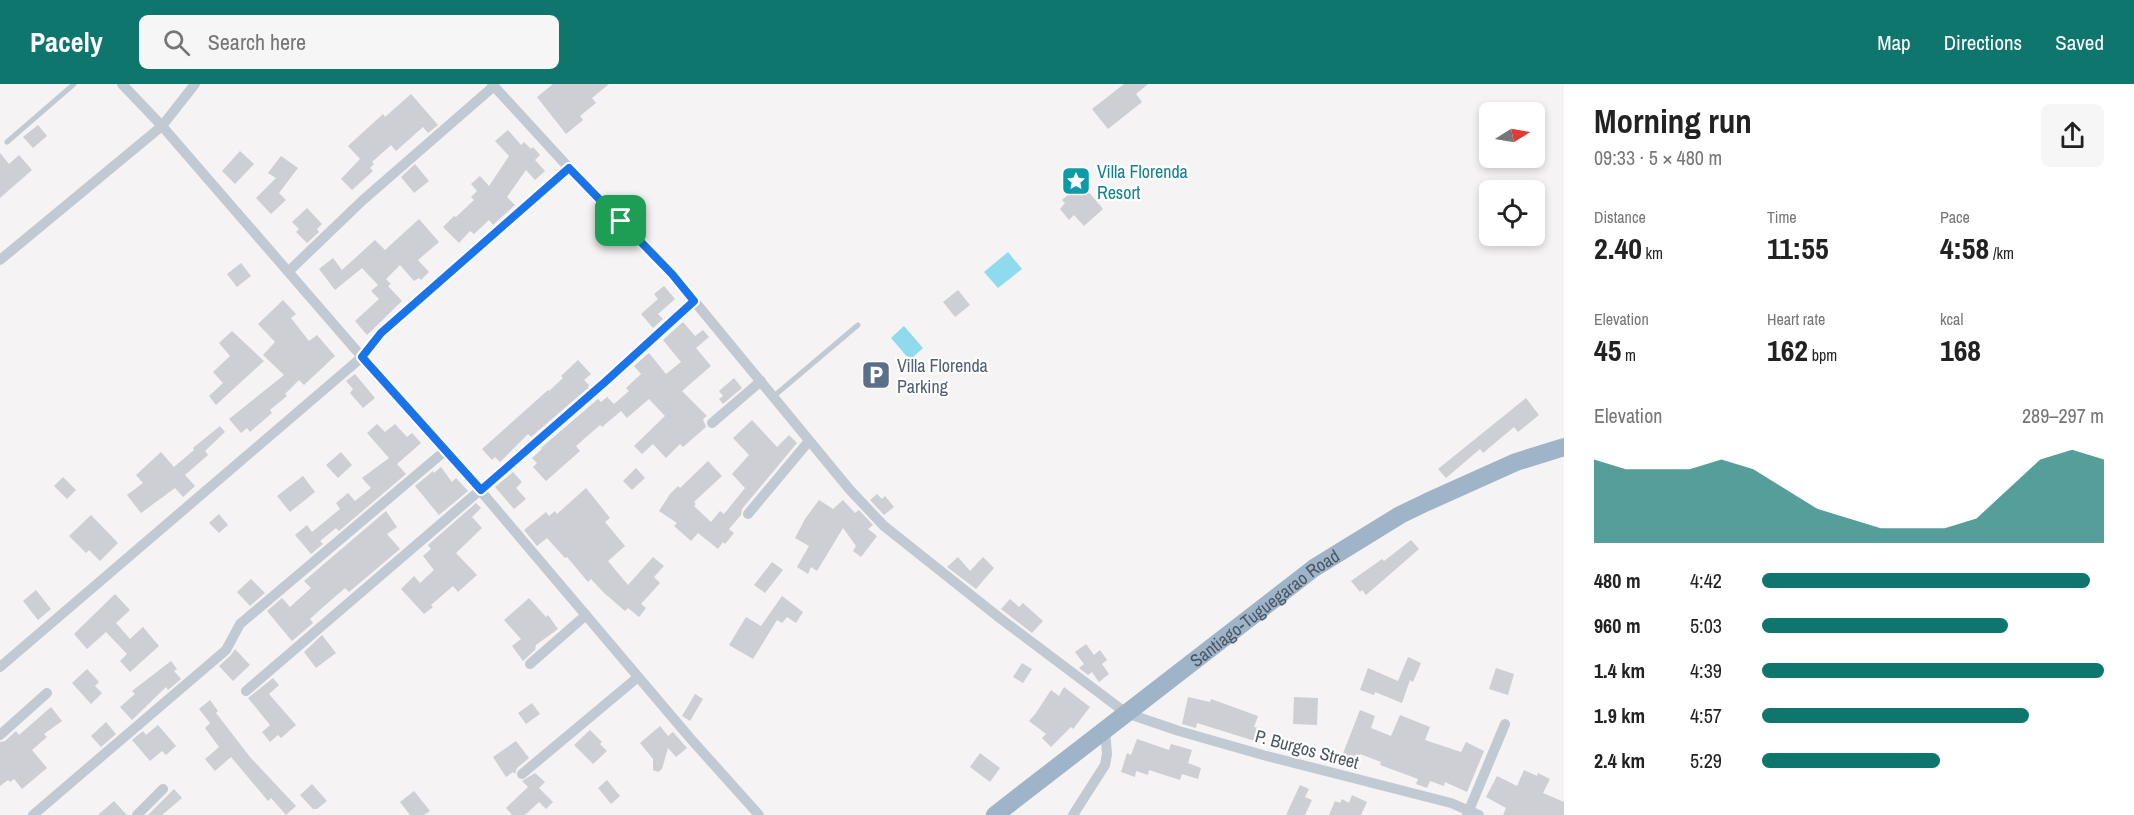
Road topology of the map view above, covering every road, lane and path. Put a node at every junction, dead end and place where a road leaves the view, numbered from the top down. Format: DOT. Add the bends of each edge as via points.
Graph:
graph roads {
  1 [pos="74,84"];
  2 [pos="122,84"];
  3 [pos="195,84"];
  4 [pos="493,85"];
  5 [pos="162,126"];
  6 [pos="7,142"];
  7 [pos="569,168"];
  8 [pos="0,260"];
  9 [pos="289,271"];
  10 [pos="694,301"];
  11 [pos="858,325"];
  12 [pos="362,357"];
  13 [pos="761,381"];
  14 [pos="774,396"];
  15 [pos="712,423"];
  16 [pos="809,441"];
  17 [pos="1564,447"];
  18 [pos="446,450"];
  19 [pos="481,490"];
  20 [pos="748,514"];
  21 [pos="586,615"];
  22 [pos="530,664"];
  23 [pos="0,667"];
  24 [pos="638,678"];
  25 [pos="246,691"];
  26 [pos="47,693"];
  27 [pos="1126,713"];
  28 [pos="1505,723"];
  29 [pos="1105,730"];
  30 [pos="0,735"];
  31 [pos="522,774"];
  32 [pos="163,789"];
  33 [pos="1471,813"];
  34 [pos="33,815"];
  35 [pos="137,815"];
  36 [pos="759,815"];
  37 [pos="995,815"];
  38 [pos="1073,815"];
  1 -- 6 [label="lane"];
  2 -- 5 [label="street"];
  3 -- 5 [label="street"];
  4 -- 7 [label="street, P. Burgos Street"];
  4 -- 9 [label="street"];
  5 -- 8 [label="street"];
  5 -- 9 [label="street"];
  7 -- 10 [label="street, P. Burgos Street"];
  7 -- 12 [label="street" via="381,333"];
  9 -- 12 [label="street"];
  10 -- 13 [label="street, P. Burgos Street"];
  10 -- 19 [label="street"];
  11 -- 14 [label="lane"];
  12 -- 18 [label="street"];
  12 -- 23 [label="street"];
  13 -- 14 [label="street, P. Burgos Street"];
  13 -- 15 [label="street"];
  14 -- 16 [label="street, P. Burgos Street"];
  16 -- 20 [label="street"];
  16 -- 27 [label="street, P. Burgos Street" via="884,526"];
  17 -- 27 [label="highway, Santiago-Tuguegarao Road" via="1516,462 1400,515 1314,568"];
  18 -- 19 [label="street"];
  18 -- 34 [label="street" via="240,624 226,650"];
  19 -- 21 [label="street"];
  19 -- 25 [label="street"];
  21 -- 22 [label="street"];
  21 -- 24 [label="street"];
  24 -- 31 [label="street"];
  24 -- 36 [label="street"];
  26 -- 30 [label="street"];
  27 -- 29 [label="highway, Santiago-Tuguegarao Road"];
  27 -- 33 [label="street, P. Burgos Street" via="1252,752 1451,803"];
  28 -- 33 [label="street"];
  29 -- 37 [label="highway, Santiago-Tuguegarao Road"];
  29 -- 38 [label="street" via="1105,765"];
  32 -- 35 [label="street"];
}
